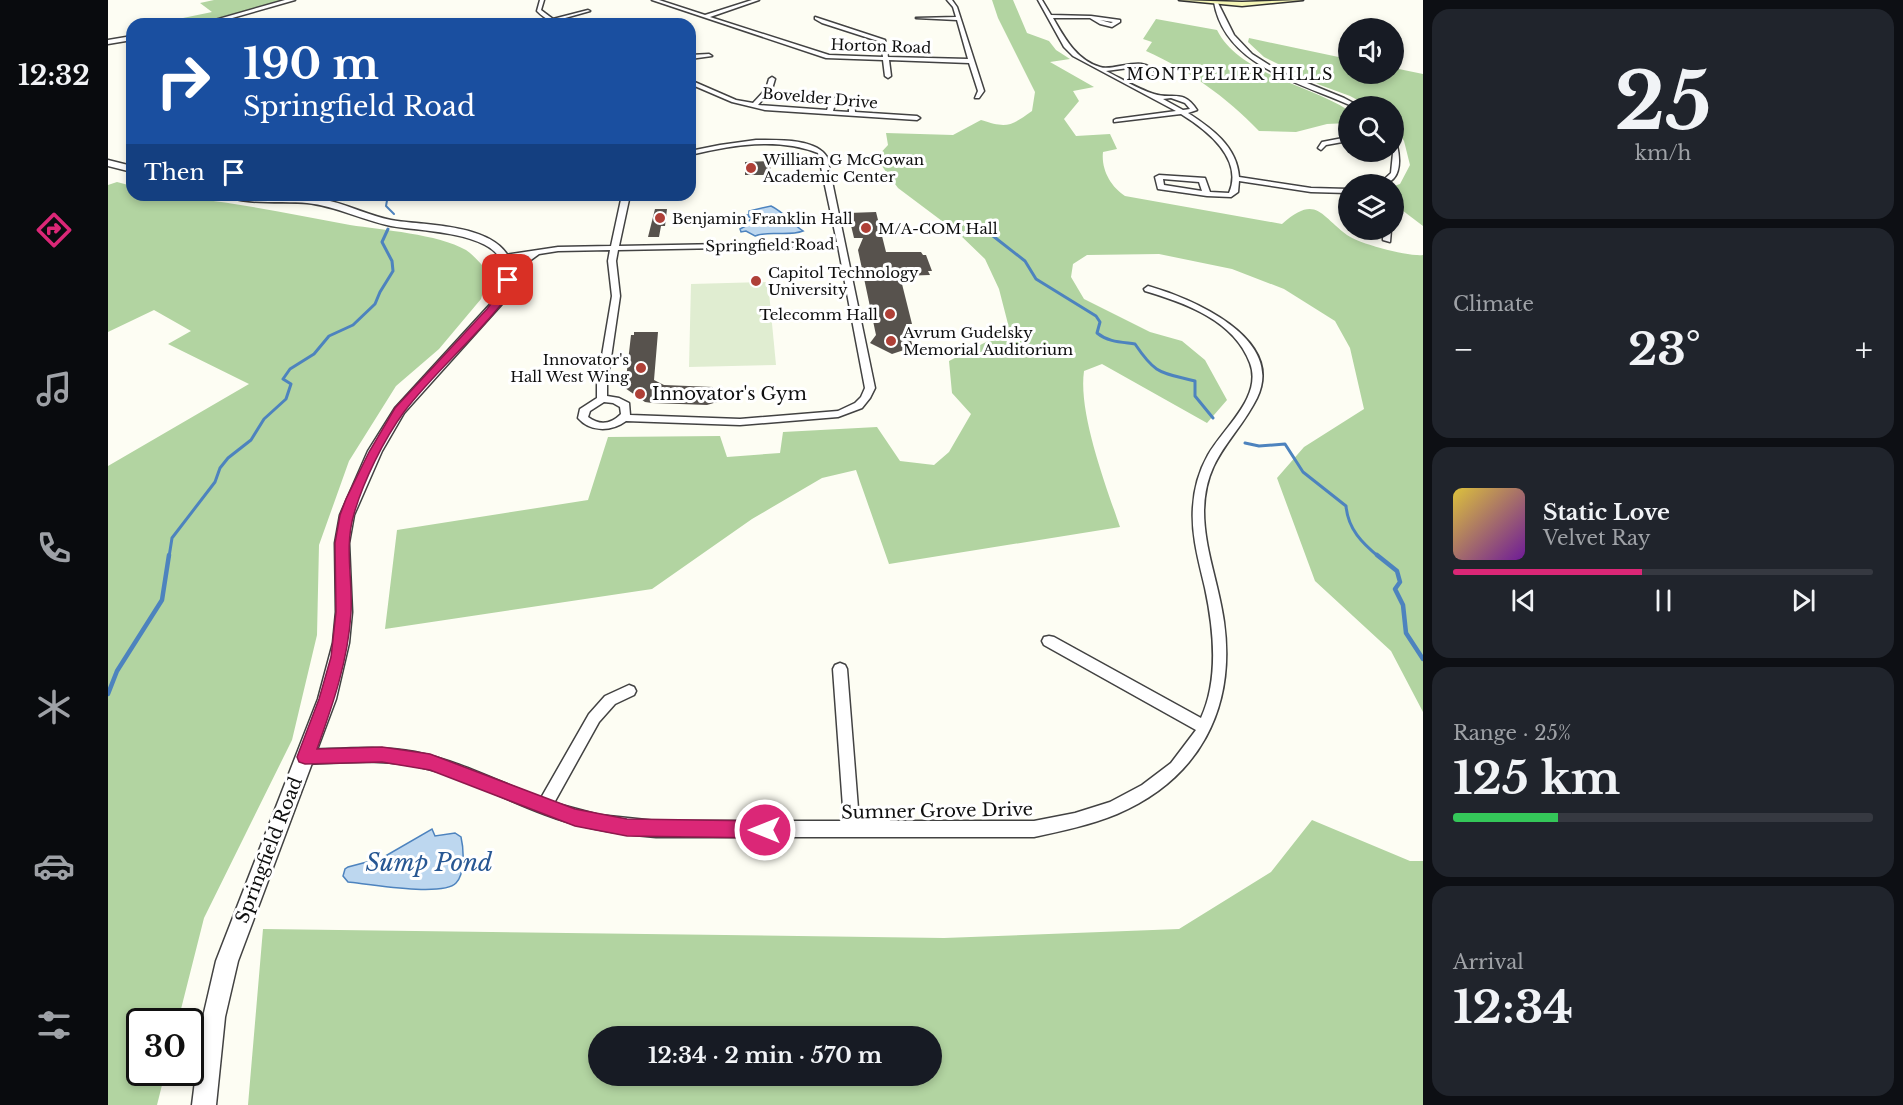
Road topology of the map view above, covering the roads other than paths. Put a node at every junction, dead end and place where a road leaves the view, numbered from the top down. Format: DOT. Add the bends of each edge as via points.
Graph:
graph roads {
  1 [pos="292,0"];
  2 [pos="542,0"];
  3 [pos="657,0"];
  4 [pos="757,0"];
  5 [pos="949,0"];
  6 [pos="1040,0"];
  7 [pos="1183,0"];
  8 [pos="1299,0"];
  9 [pos="1216,3"];
  10 [pos="588,11"];
  11 [pos="1050,16"];
  12 [pos="1091,17"];
  13 [pos="226,18"];
  14 [pos="548,18"];
  15 [pos="564,18"];
  16 [pos="703,18"];
  17 [pos="816,18"];
  18 [pos="918,18"];
  19 [pos="959,19"];
  20 [pos="126,39"];
  21 [pos="108,42"];
  22 [pos="709,56"];
  23 [pos="696,57"];
  24 [pos="887,59"];
  25 [pos="972,61"];
  26 [pos="1101,70"];
  27 [pos="888,76"];
  28 [pos="1142,76"];
  29 [pos="772,79"];
  30 [pos="696,85"];
  31 [pos="977,97"];
  32 [pos="1154,98"];
  33 [pos="1338,98"];
  34 [pos="754,106"];
  35 [pos="830,113"];
  36 [pos="1183,113"];
  37 [pos="852,114"];
  38 [pos="917,118"];
  39 [pos="1116,121"];
  40 [pos="1338,140"];
  41 [pos="1321,148"];
  42 [pos="696,152"];
  43 [pos="108,163"];
  44 [pos="126,168"];
  45 [pos="1234,178"];
  46 [pos="1338,191"];
  47 [pos="1207,194"];
  48 [pos="298,201"];
  49 [pos="625,201"];
  50 [pos="842,244"];
  51 [pos="495,247"];
  52 [pos="615,248"];
  53 [pos="547,250"];
  54 [pos="535,251"];
  55 [pos="507,265"];
  56 [pos="1148,289"];
  57 [pos="602,399"];
  58 [pos="624,418"];
  59 [pos="1049,641"];
  60 [pos="840,669"];
  61 [pos="629,691"];
  62 [pos="1205,728"];
  63 [pos="305,757"];
  64 [pos="544,807"];
  65 [pos="852,830"];
  66 [pos="204,1105"];
  1 -- 13 [label="street"];
  2 -- 14 [label="street" via="539,13"];
  3 -- 16 [label="street, Horton Road"];
  4 -- 16 [label="street"];
  5 -- 19 [label="street" via="954,3"];
  6 -- 11 [label="street"];
  7 -- 9 [label="main road"];
  8 -- 9 [label="main road"];
  9 -- 33 [label="street" via="1236,43 1253,57"];
  10 -- 15 [label="street"];
  11 -- 12 [label="street"];
  11 -- 26 [label="street" via="1071,51"];
  16 -- 24 [label="street, Horton Road" via="822,56"];
  17 -- 24 [label="street" via="880,39"];
  18 -- 19 [label="street"];
  19 -- 25 [label="street"];
  20 -- 21 [label="street"];
  22 -- 23 [label="street"];
  24 -- 25 [label="street, Horton Road"];
  24 -- 27 [label="street"];
  25 -- 31 [label="street" via="981,91"];
  26 -- 28 [label="street" via="1136,66 1153,74"];
  26 -- 32 [label="street"];
  29 -- 34 [label="street"];
  30 -- 34 [label="street, Bovelder Drive"];
  32 -- 36 [label="street"];
  32 -- 36 [label="street" via="1175,96 1194,108"];
  34 -- 35 [label="street, Bovelder Drive"];
  35 -- 37 [label="street, Bovelder Drive"];
  35 -- 37 [label="street" via="833,100 843,98 852,101"];
  36 -- 39 [label="street"];
  36 -- 45 [label="street" via="1205,127 1226,148 1234,163"];
  37 -- 38 [label="street, Bovelder Drive"];
  40 -- 41 [label="street" via="1324,142"];
  42 -- 50 [label="street, Springfield Road" via="751,144 794,144 817,150 824,156"];
  43 -- 44 [label="street"];
  45 -- 46 [label="street"];
  45 -- 47 [label="street" via="1231,195"];
  47 -- 47 [label="street" via="1161,187 1159,177 1202,180"];
  48 -- 51 [label="street" via="332,204 385,221 463,233"];
  49 -- 52 [label="street"];
  50 -- 52 [label="street, Springfield Road"];
  50 -- 58 [label="street" via="870,381 863,401 838,414 754,421"];
  51 -- 54 [label="street"];
  51 -- 55 [label="street"];
  52 -- 53 [label="street, Springfield Road"];
  52 -- 57 [label="street" via="612,267 616,296"];
  53 -- 54 [label="street, Springfield Road"];
  53 -- 55 [label="street" via="521,263"];
  54 -- 55 [label="street, Springfield Road"];
  55 -- 63 [label="street, Springfield Road" via="507,286 498,302 399,411 353,499 342,543 344,612 339,657"];
  56 -- 62 [label="street, Sumner Grove Drive" via="1190,303 1227,326 1251,354 1258,376 1253,397 1211,460 1198,506 1200,544 1218,621 1222,660 1215,704"];
  57 -- 58 [label="street" via="625,405"];
  57 -- 58 [label="street" via="585,409 586,422 605,426"];
  59 -- 62 [label="street"];
  60 -- 65 [label="street"];
  61 -- 64 [label="street" via="610,700 594,718"];
  62 -- 65 [label="street, Sumner Grove Drive" via="1178,767 1159,783 1112,810 1086,819 1007,830"];
  63 -- 64 [label="street, Sumner Grove Drive" via="410,757 452,769"];
  63 -- 66 [label="street, Springfield Road" via="227,961 214,1017"];
  64 -- 65 [label="street, Sumner Grove Drive" via="627,828"];
}
